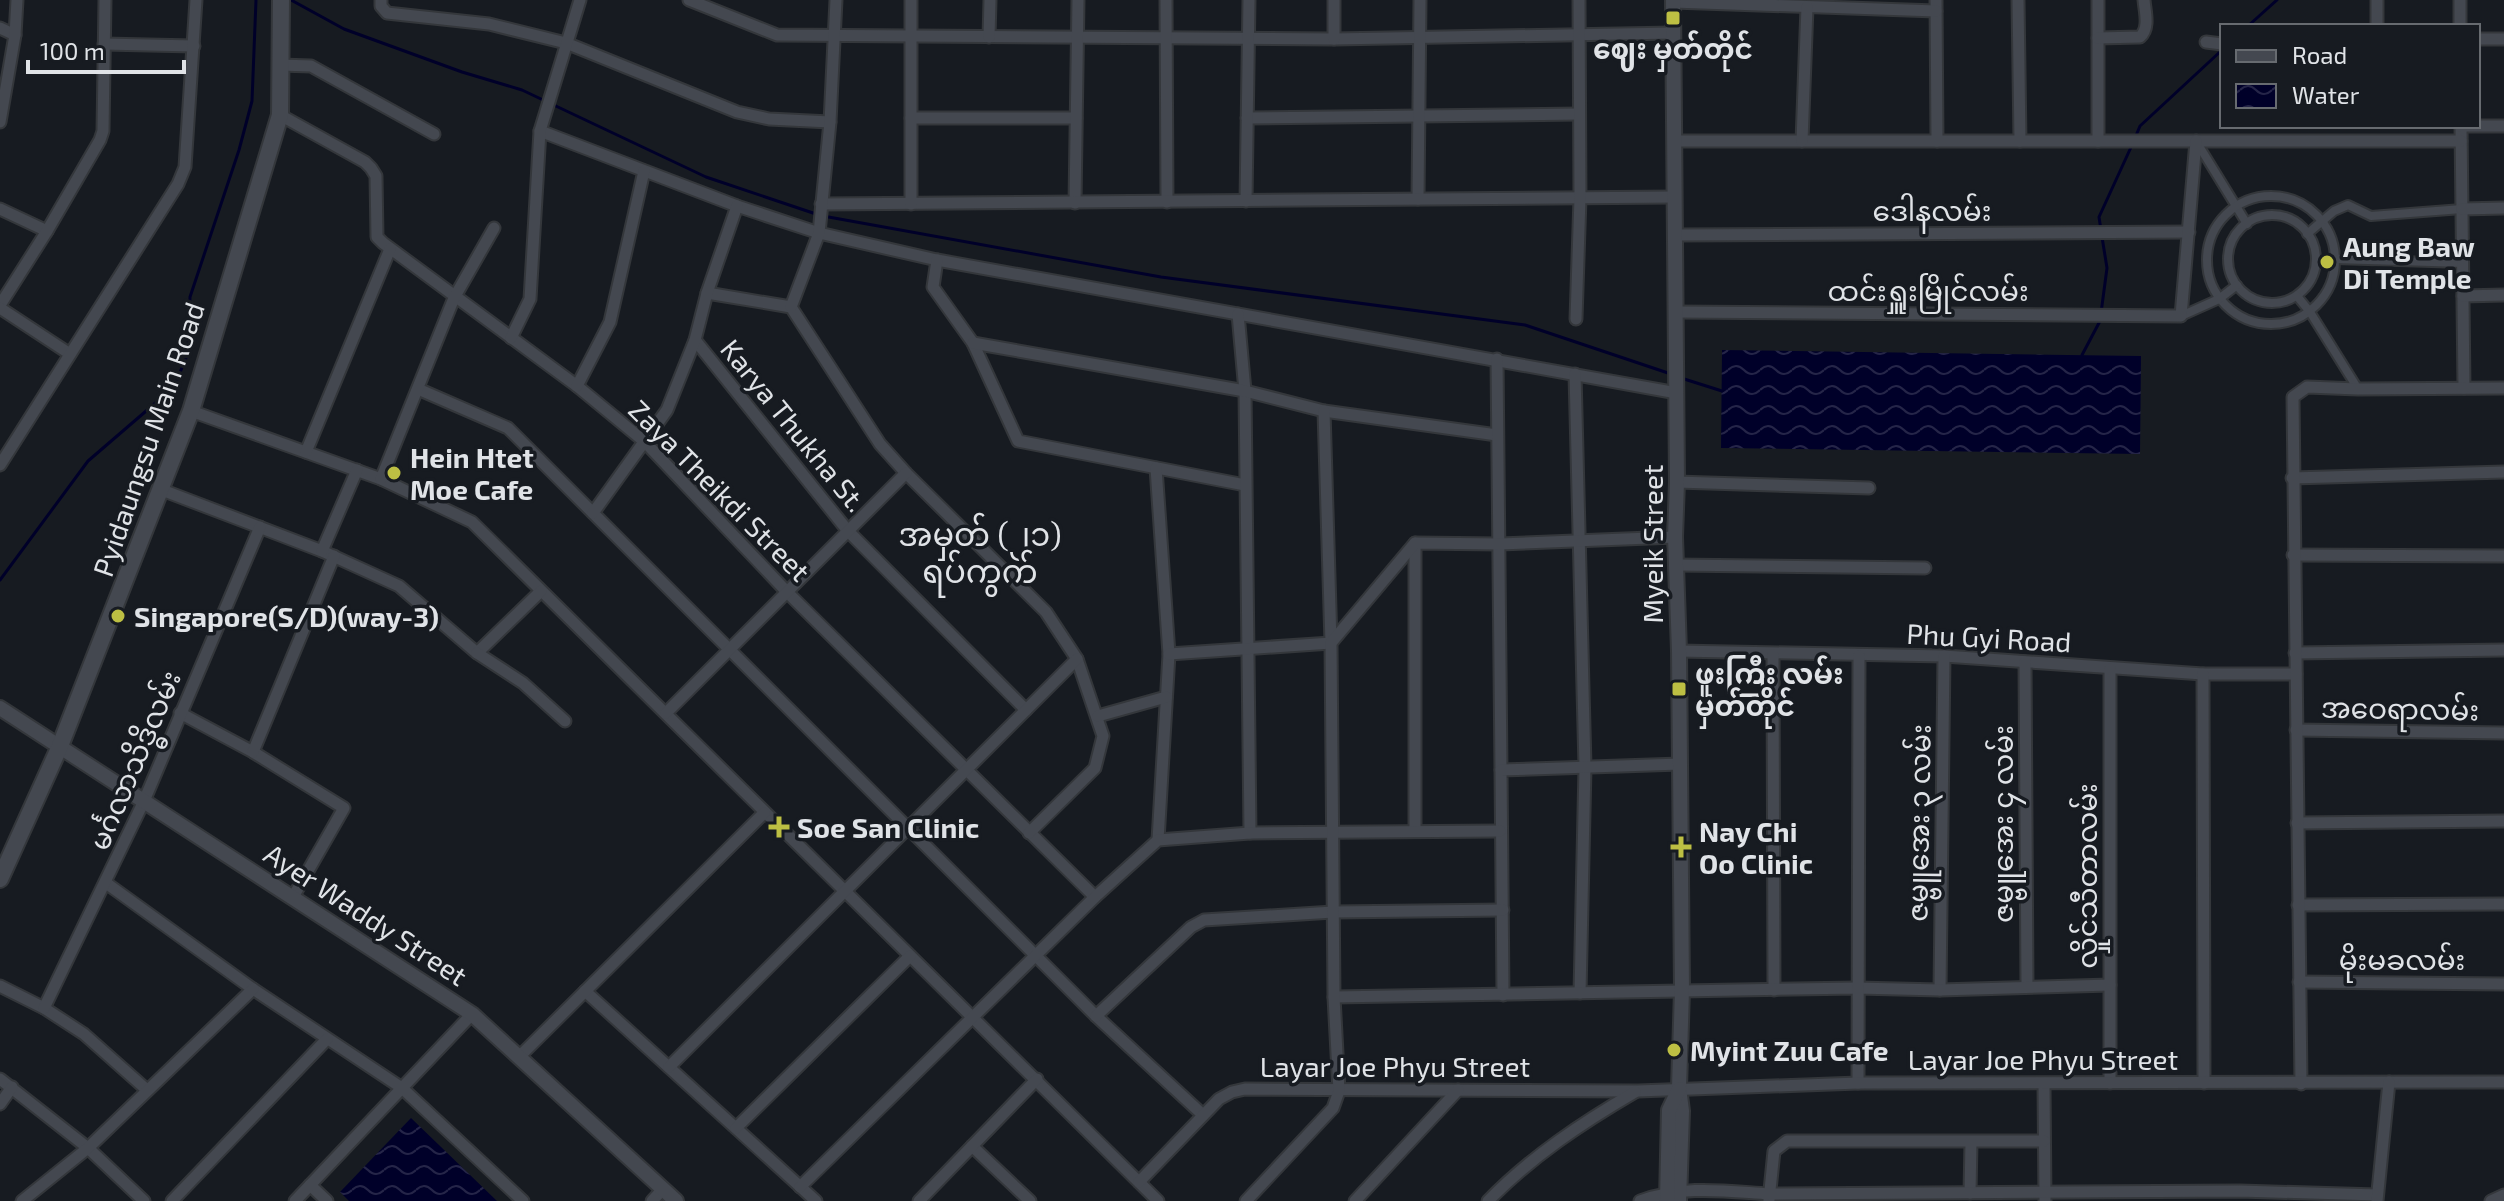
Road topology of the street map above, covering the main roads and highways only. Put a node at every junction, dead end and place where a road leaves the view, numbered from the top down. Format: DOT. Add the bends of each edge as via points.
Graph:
graph roads {
  1 [pos="281,0"];
  2 [pos="0,879"];
  1 -- 2 [label="main road, Pyidaungsu Main Road" via="280,115 191,411 60,746"];
}
